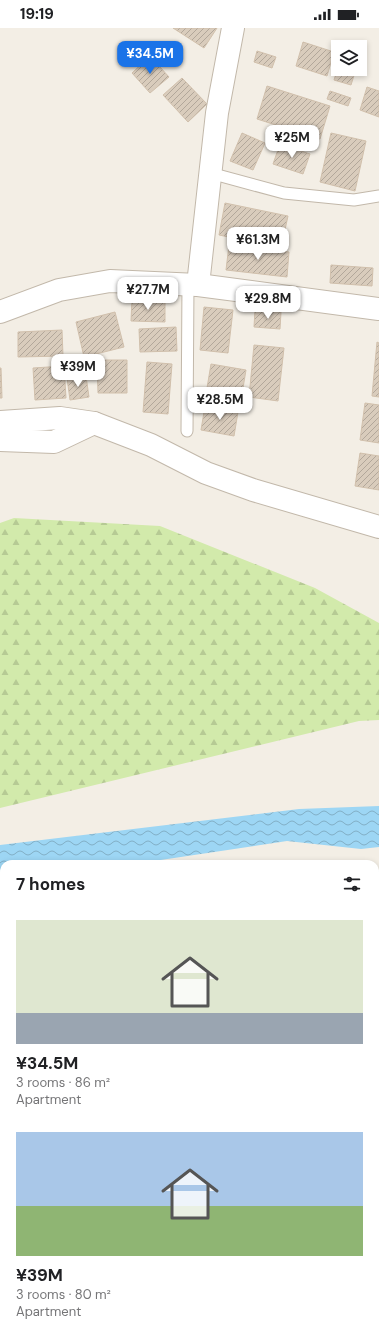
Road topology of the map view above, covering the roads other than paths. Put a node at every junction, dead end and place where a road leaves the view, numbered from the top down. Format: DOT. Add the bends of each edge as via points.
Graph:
graph roads {
  1 [pos="233,28"];
  2 [pos="210,173"];
  3 [pos="379,196"];
  4 [pos="193,285"];
  5 [pos="379,309"];
  6 [pos="0,312"];
  7 [pos="0,422"];
  8 [pos="94,423"];
  9 [pos="187,431"];
  10 [pos="0,440"];
  11 [pos="379,527"];
  1 -- 2 [label="street" via="217,113"];
  2 -- 3 [label="lane" via="284,193 354,200"];
  2 -- 4 [label="street"];
  4 -- 5 [label="street"];
  4 -- 6 [label="street" via="110,281 60,290"];
  4 -- 9 [label="lane"];
  7 -- 8 [label="street" via="60,418"];
  8 -- 10 [label="street" via="54,442"];
  8 -- 11 [label="street" via="151,445 206,473"];
}
